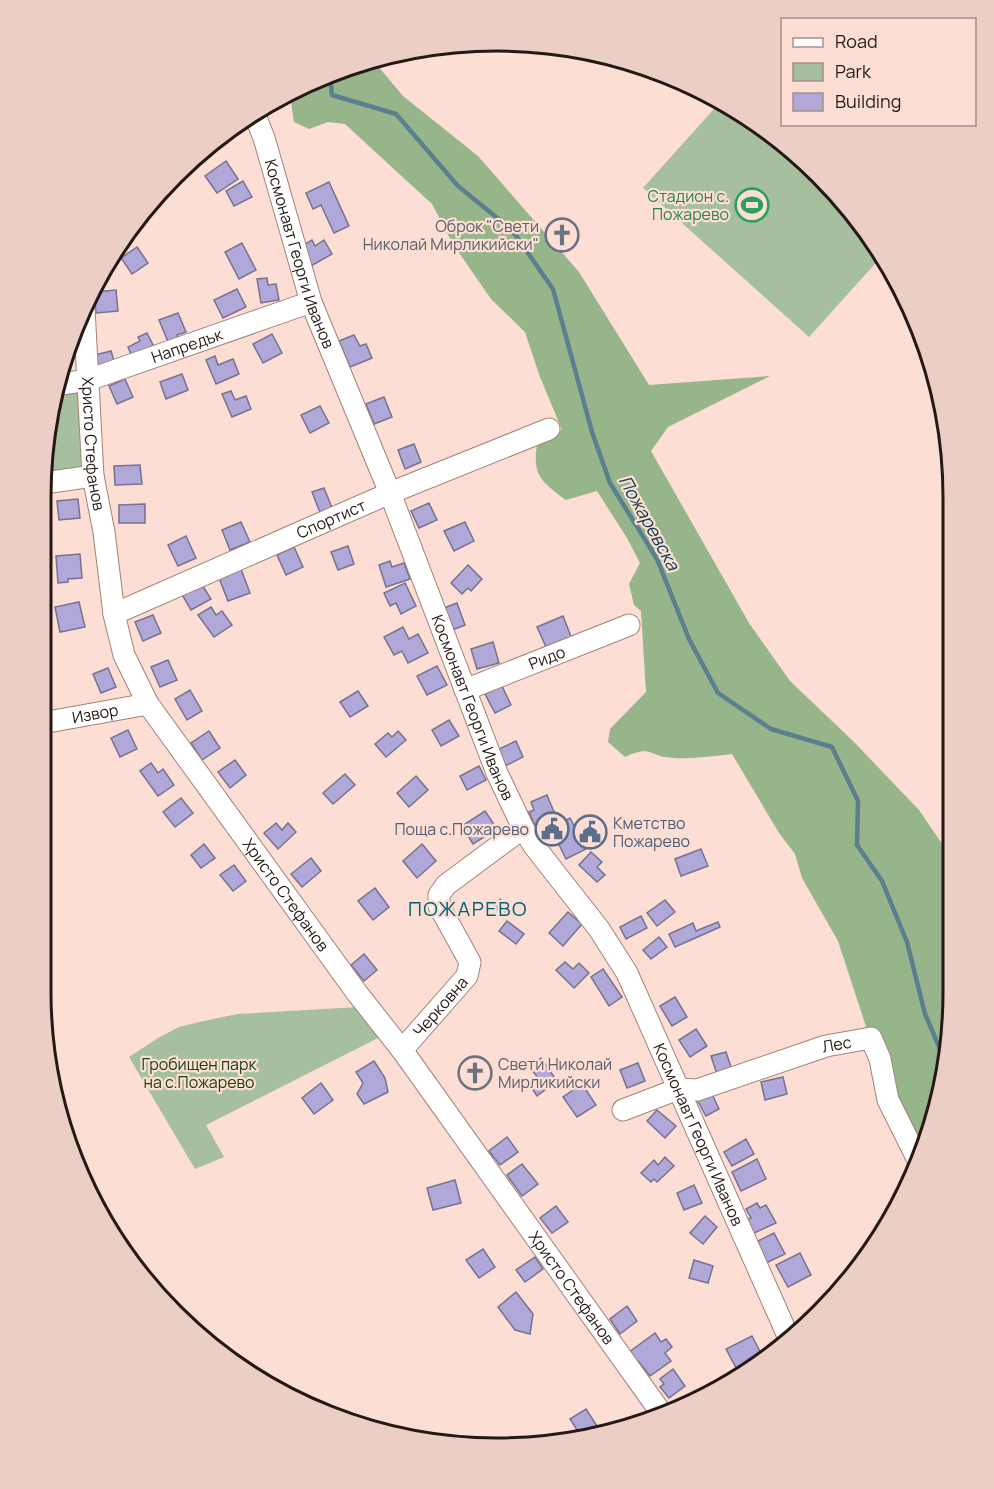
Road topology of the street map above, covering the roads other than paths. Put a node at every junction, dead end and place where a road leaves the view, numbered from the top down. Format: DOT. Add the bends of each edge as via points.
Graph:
graph roads {
  1 [pos="257,121"];
  2 [pos="311,302"];
  3 [pos="85,326"];
  4 [pos="88,380"];
  5 [pos="66,383"];
  6 [pos="549,429"];
  7 [pos="93,476"];
  8 [pos="52,482"];
  9 [pos="390,493"];
  10 [pos="114,614"];
  11 [pos="629,625"];
  12 [pos="465,690"];
  13 [pos="148,704"];
  14 [pos="51,721"];
  15 [pos="523,828"];
  16 [pos="402,1050"];
  17 [pos="678,1089"];
  18 [pos="623,1110"];
  19 [pos="913,1151"];
  20 [pos="786,1331"];
  21 [pos="658,1408"];
  1 -- 2 [label="street, Космонавт Георги Иванов"];
  2 -- 4 [label="street, Напредък"];
  2 -- 9 [label="street, Космонавт Георги Иванов"];
  3 -- 4 [label="street, Христо Стефанов"];
  4 -- 5 [label="street, Напредък"];
  4 -- 7 [label="street, Христо Стефанов"];
  6 -- 9 [label="street, Спортист"];
  7 -- 8 [label="street"];
  7 -- 10 [label="street, Христо Стефанов"];
  9 -- 10 [label="street, Спортист"];
  9 -- 12 [label="street, Космонавт Георги Иванов"];
  10 -- 13 [label="street, Христо Стефанов" via="124,655"];
  11 -- 12 [label="street, Ридо"];
  12 -- 15 [label="street, Космонавт Георги Иванов"];
  13 -- 14 [label="street, Извор"];
  13 -- 16 [label="street, Христо Стефанов"];
  15 -- 16 [label="street, Черковна" via="446,885 439,895 439,906 470,962 467,976"];
  15 -- 17 [label="street, Космонавт Георги Иванов" via="599,928 627,973"];
  16 -- 21 [label="street, Христо Стефанов"];
  17 -- 18 [label="street"];
  17 -- 19 [label="street, Лес" via="697,1090 826,1046 871,1038 880,1059 888,1100"];
  17 -- 20 [label="street, Космонавт Георги Иванов"];
}
